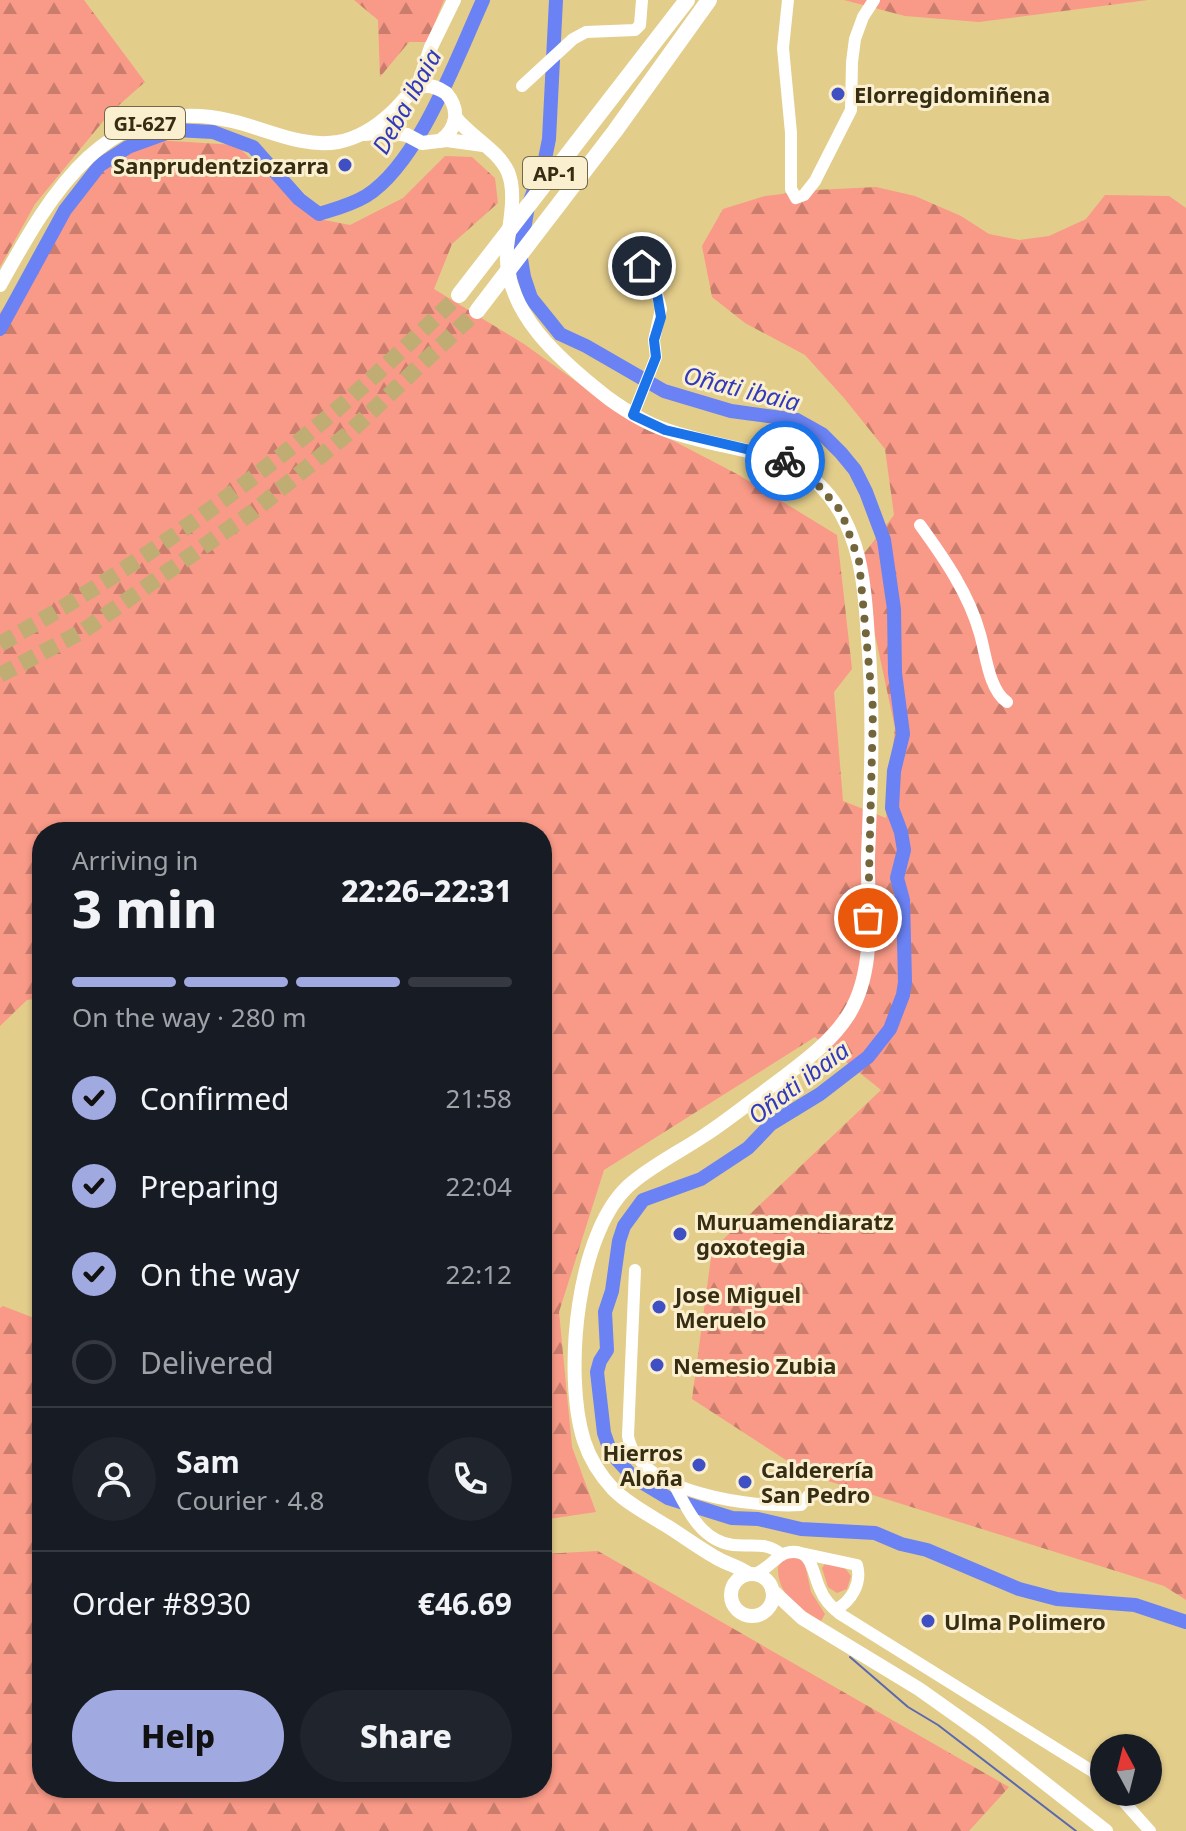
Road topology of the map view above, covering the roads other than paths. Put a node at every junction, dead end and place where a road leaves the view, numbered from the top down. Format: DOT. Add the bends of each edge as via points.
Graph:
graph roads {
  1 [pos="454,0"];
  2 [pos="642,0"];
  3 [pos="687,0"];
  4 [pos="709,0"];
  5 [pos="788,0"];
  6 [pos="874,0"];
  7 [pos="427,84"];
  8 [pos="522,86"];
  9 [pos="400,104"];
  10 [pos="456,118"];
  11 [pos="363,134"];
  12 [pos="407,135"];
  13 [pos="440,141"];
  14 [pos="483,145"];
  15 [pos="639,247"];
  16 [pos="0,285"];
  17 [pos="459,295"];
  18 [pos="477,311"];
  19 [pos="633,415"];
  20 [pos="920,525"];
  21 [pos="1007,702"];
  22 [pos="635,1270"];
  23 [pos="673,1482"];
  24 [pos="809,1495"];
  25 [pos="799,1552"];
  26 [pos="716,1558"];
  27 [pos="779,1558"];
  28 [pos="752,1574"];
  29 [pos="772,1587"];
  30 [pos="731,1590"];
  31 [pos="835,1610"];
  32 [pos="759,1615"];
  33 [pos="802,1618"];
  34 [pos="1090,1772"];
  35 [pos="1128,1806"];
  36 [pos="1106,1831"];
  37 [pos="1150,1831"];
  1 -- 7 [label="main road" via="427,59"];
  2 -- 8 [label="street" via="635,30 589,31"];
  3 -- 17 [label="highway, AP-1"];
  4 -- 18 [label="highway, AP-1"];
  5 -- 6 [label="street" via="783,48 791,189 796,198 815,181 851,110 855,39"];
  7 -- 9 [label="main road, GI-627" via="410,91"];
  7 -- 10 [label="main road" via="450,97"];
  9 -- 11 [label="main road, GI-627"];
  9 -- 12 [label="main road" via="399,121"];
  10 -- 13 [label="main road"];
  10 -- 14 [label="main road"];
  11 -- 12 [label="main road, GI-627"];
  11 -- 16 [label="main road, GI-627" via="337,142 308,142 193,116 136,125 80,162"];
  12 -- 13 [label="main road, GI-627" via="422,143"];
  13 -- 14 [label="main road"];
  14 -- 19 [label="main road" via="505,167 512,186 506,255 518,303 580,376"];
  15 -- 19 [label="street" via="632,252 655,285 661,309 656,357"];
  19 -- 26 [label="main road" via="665,430 772,456 809,475 828,494 845,520 859,561 871,671 867,951 857,998 839,1028 812,1055 620,1193 597,1234 580,1305 577,1410 593,1462 623,1498"];
  20 -- 21 [label="street" via="964,593 995,685"];
  22 -- 23 [label="street" via="630,1450"];
  23 -- 24 [label="street" via="733,1502 764,1506 801,1505"];
  23 -- 27 [label="street" via="700,1527 721,1542 765,1545"];
  25 -- 27 [label="street"];
  25 -- 31 [label="street" via="810,1561 818,1587"];
  25 -- 31 [label="street" via="857,1565 855,1591"];
  26 -- 28 [label="main road"];
  26 -- 30 [label="main road"];
  27 -- 28 [label="street"];
  27 -- 29 [label="street" via="770,1578"];
  28 -- 29 [label="main road"];
  28 -- 30 [label="main road" via="737,1579"];
  29 -- 32 [label="main road" via="771,1603"];
  29 -- 33 [label="main road"];
  30 -- 32 [label="main road" via="736,1609"];
  31 -- 34 [label="street"];
  32 -- 33 [label="main road"];
  33 -- 36 [label="main road" via="919,1689"];
  35 -- 37 [label="street"];
}
